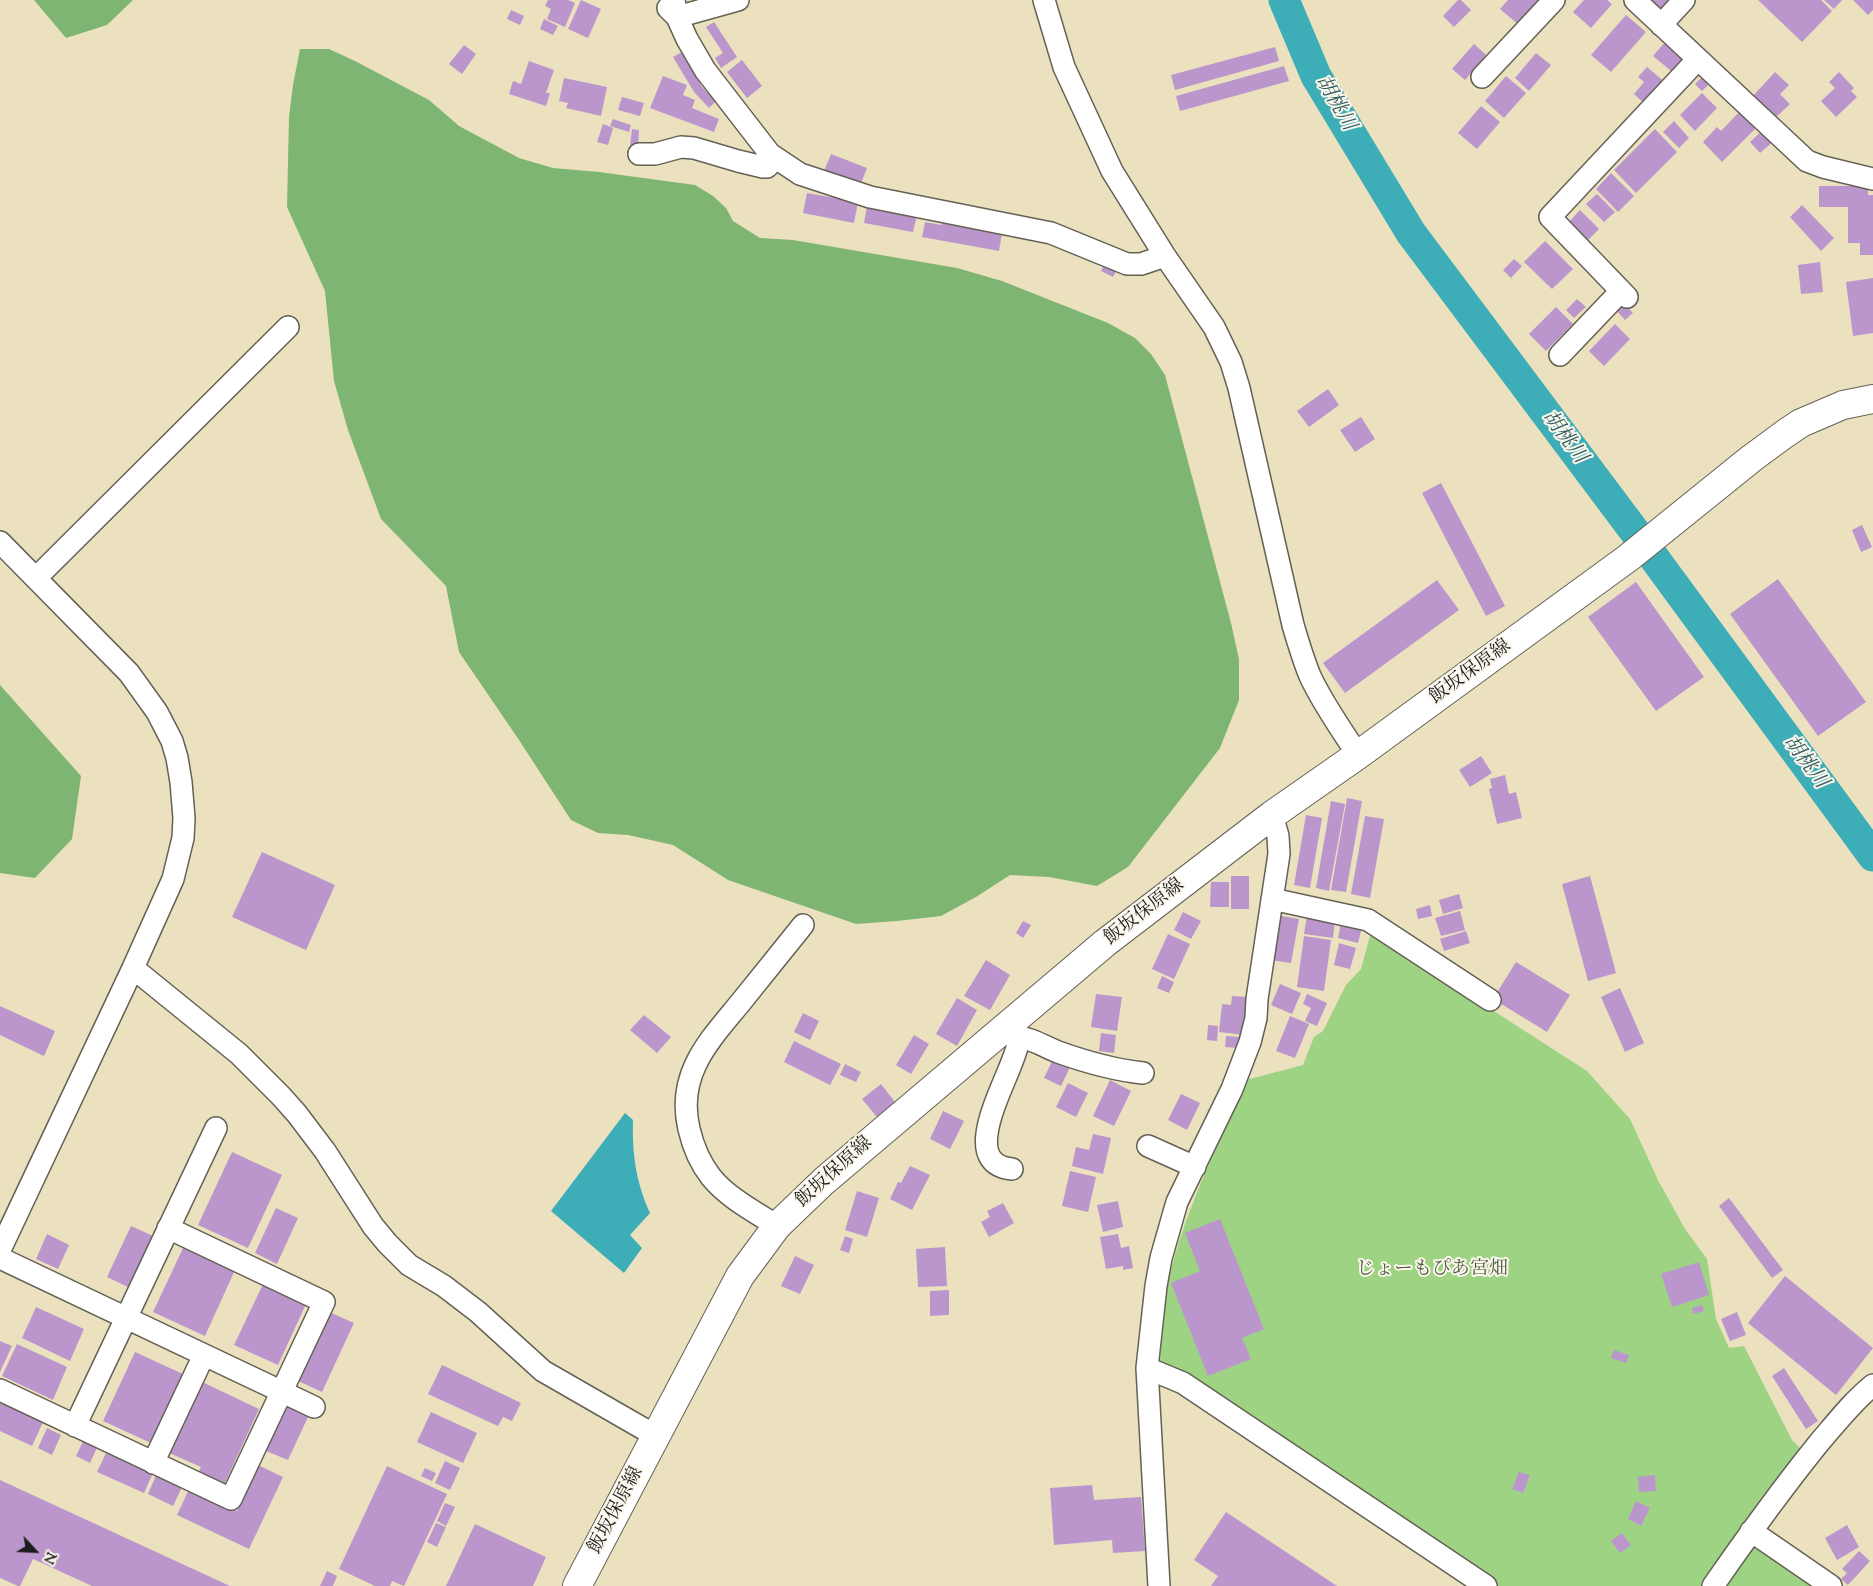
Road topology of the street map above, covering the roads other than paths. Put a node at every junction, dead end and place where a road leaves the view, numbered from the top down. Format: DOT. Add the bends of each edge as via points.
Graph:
graph roads {
  1 [pos="661,0"];
  2 [pos="738,0"];
  3 [pos="1044,0"];
  4 [pos="1554,0"];
  5 [pos="1635,0"];
  6 [pos="1684,0"];
  7 [pos="676,9"];
  8 [pos="1661,25"];
  9 [pos="1698,59"];
  10 [pos="1482,77"];
  11 [pos="638,154"];
  12 [pos="776,158"];
  13 [pos="1873,179"];
  14 [pos="1165,256"];
  15 [pos="288,327"];
  16 [pos="1560,356"];
  17 [pos="1873,399"];
  18 [pos="0,542"];
  19 [pos="36,578"];
  20 [pos="1358,755"];
  21 [pos="1272,815"];
  22 [pos="1272,899"];
  23 [pos="803,925"];
  24 [pos="133,968"];
  25 [pos="1490,1000"];
  26 [pos="1014,1029"];
  27 [pos="1143,1073"];
  28 [pos="216,1128"];
  29 [pos="1148,1146"];
  30 [pos="1195,1167"];
  31 [pos="1012,1169"];
  32 [pos="778,1226"];
  33 [pos="168,1228"];
  34 [pos="0,1250"];
  35 [pos="0,1258"];
  36 [pos="126,1318"];
  37 [pos="204,1355"];
  38 [pos="1147,1368"];
  39 [pos="1873,1385"];
  40 [pos="0,1390"];
  41 [pos="282,1392"];
  42 [pos="314,1407"];
  43 [pos="75,1426"];
  44 [pos="656,1436"];
  45 [pos="153,1463"];
  46 [pos="1751,1531"];
  47 [pos="577,1586"];
  48 [pos="1159,1586"];
  49 [pos="1486,1586"];
  50 [pos="1713,1586"];
  51 [pos="1831,1586"];
  1 -- 7 [label="street"];
  2 -- 7 [label="street"];
  3 -- 14 [label="street" via="1064,67 1088,121 1124,191"];
  4 -- 10 [label="street"];
  5 -- 8 [label="street"];
  6 -- 8 [label="street"];
  7 -- 12 [label="street" via="687,39 705,70"];
  8 -- 9 [label="street"];
  9 -- 13 [label="street" via="1807,161"];
  9 -- 16 [label="street" via="1550,217 1624,294"];
  11 -- 12 [label="street" via="694,148 763,167"];
  12 -- 14 [label="street" via="800,174 870,197 1051,232 1127,264 1141,264"];
  14 -- 20 [label="street" via="1214,327 1231,362 1301,652 1310,676"];
  15 -- 19 [label="street"];
  17 -- 20 [label="main road, 飯坂保原線" via="1843,405 1801,424 1752,458 1628,558"];
  18 -- 19 [label="street"];
  19 -- 24 [label="street" via="130,673 157,712 176,758 181,782 183,838 173,879"];
  20 -- 21 [label="main road, 飯坂保原線"];
  21 -- 22 [label="street" via="1279,854"];
  21 -- 26 [label="main road, 飯坂保原線" via="1106,943"];
  22 -- 25 [label="street" via="1368,920"];
  22 -- 30 [label="street" via="1250,1042"];
  23 -- 32 [label="street" via="707,1044 692,1071 686,1099 686,1118 692,1140 711,1176 731,1195"];
  24 -- 34 [label="street"];
  24 -- 44 [label="street" via="239,1054 281,1096 325,1151 373,1226 409,1265 478,1312 543,1371"];
  26 -- 27 [label="street" via="1058,1052 1099,1065"];
  26 -- 31 [label="street" via="1015,1054 992,1113 987,1145 992,1162"];
  26 -- 32 [label="main road, 飯坂保原線" via="824,1180"];
  28 -- 33 [label="street"];
  29 -- 30 [label="street"];
  30 -- 38 [label="street" via="1177,1202 1161,1258"];
  32 -- 44 [label="main road, 飯坂保原線" via="740,1276"];
  33 -- 36 [label="street"];
  33 -- 41 [label="street" via="324,1302"];
  35 -- 36 [label="street"];
  36 -- 37 [label="street"];
  36 -- 43 [label="street"];
  37 -- 41 [label="street"];
  37 -- 45 [label="street"];
  38 -- 48 [label="street"];
  38 -- 49 [label="street" via="1183,1382"];
  39 -- 46 [label="street" via="1845,1412"];
  40 -- 43 [label="street"];
  41 -- 42 [label="street"];
  41 -- 45 [label="street" via="231,1499"];
  43 -- 45 [label="street"];
  44 -- 47 [label="main road, 飯坂保原線"];
  46 -- 50 [label="street"];
  46 -- 51 [label="street"];
}
